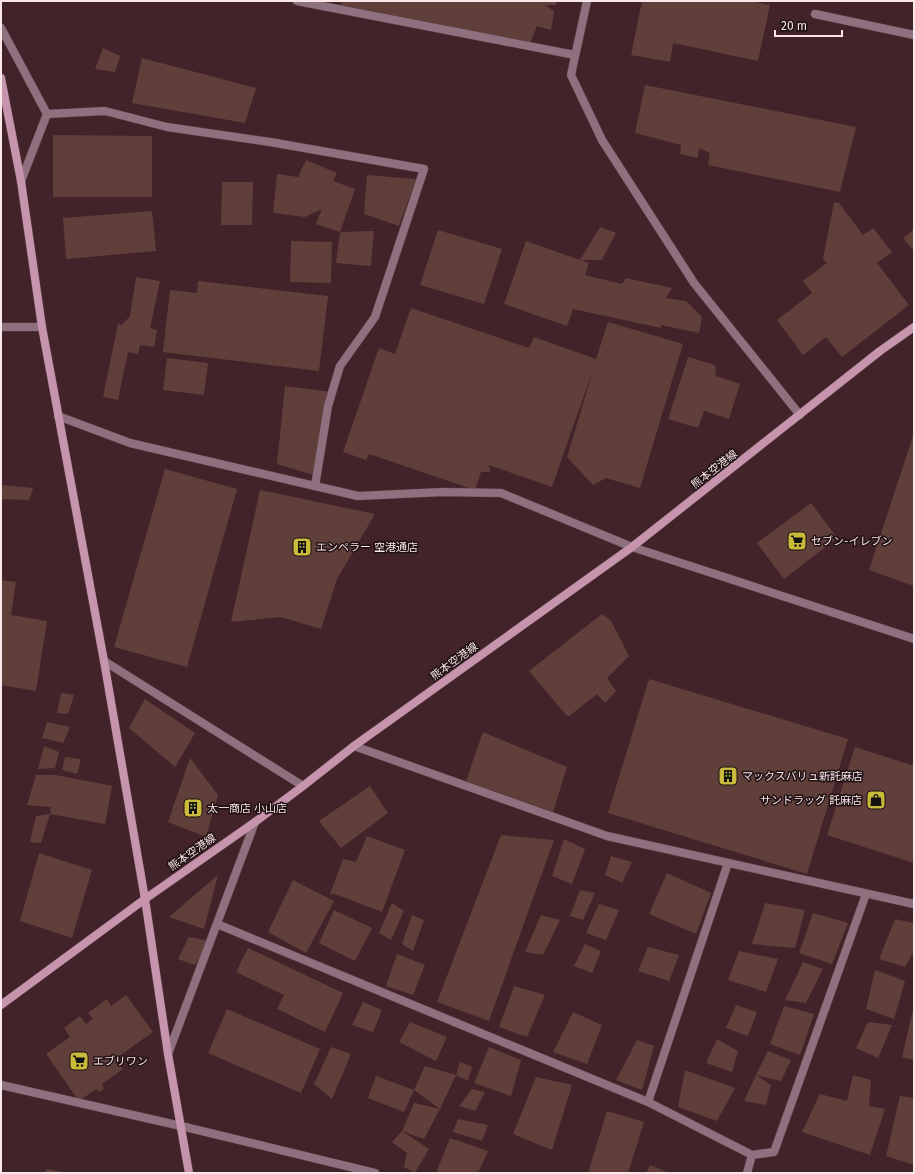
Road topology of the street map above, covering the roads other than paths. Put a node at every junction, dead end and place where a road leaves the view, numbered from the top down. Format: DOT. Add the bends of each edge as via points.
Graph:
graph roads {
  1 [pos="297,1"];
  2 [pos="587,1"];
  3 [pos="815,14"];
  4 [pos="1,28"];
  5 [pos="914,35"];
  6 [pos="575,55"];
  7 [pos="1,78"];
  8 [pos="47,114"];
  9 [pos="21,181"];
  10 [pos="1,327"];
  11 [pos="42,327"];
  12 [pos="914,327"];
  13 [pos="800,415"];
  14 [pos="58,416"];
  15 [pos="315,486"];
  16 [pos="632,547"];
  17 [pos="914,639"];
  18 [pos="104,661"];
  19 [pos="354,746"];
  20 [pos="303,786"];
  21 [pos="255,822"];
  22 [pos="728,863"];
  23 [pos="866,894"];
  24 [pos="145,898"];
  25 [pos="914,904"];
  26 [pos="216,924"];
  27 [pos="1,1005"];
  28 [pos="168,1054"];
  29 [pos="1,1085"];
  30 [pos="648,1102"];
  31 [pos="181,1126"];
  32 [pos="752,1155"];
  33 [pos="189,1173"];
  34 [pos="375,1173"];
  35 [pos="747,1173"];
  1 -- 6 [label="street"];
  2 -- 6 [label="street"];
  3 -- 5 [label="street"];
  4 -- 8 [label="street"];
  6 -- 13 [label="street" via="570,75 602,140 694,283"];
  7 -- 9 [label="main road"];
  8 -- 9 [label="street"];
  8 -- 15 [label="street" via="105,111 166,127 424,169 375,317 340,366 328,406"];
  9 -- 11 [label="main road"];
  10 -- 11 [label="street"];
  11 -- 14 [label="main road"];
  12 -- 13 [label="main road, 熊本空港線"];
  13 -- 16 [label="main road, 熊本空港線"];
  14 -- 15 [label="street" via="130,442"];
  14 -- 18 [label="main road"];
  15 -- 16 [label="street" via="358,496 443,492 501,493"];
  16 -- 17 [label="street"];
  16 -- 19 [label="main road, 熊本空港線"];
  18 -- 20 [label="street"];
  18 -- 24 [label="main road"];
  19 -- 20 [label="main road, 熊本空港線"];
  19 -- 22 [label="street" via="607,836"];
  20 -- 21 [label="main road, 熊本空港線"];
  21 -- 24 [label="main road, 熊本空港線"];
  21 -- 26 [label="street"];
  22 -- 23 [label="street"];
  22 -- 30 [label="street"];
  23 -- 25 [label="street"];
  23 -- 32 [label="street" via="774,1152"];
  24 -- 27 [label="main road, 熊本空港線"];
  24 -- 28 [label="main road"];
  26 -- 28 [label="street"];
  26 -- 30 [label="street"];
  28 -- 31 [label="main road"];
  29 -- 31 [label="street"];
  30 -- 32 [label="street"];
  31 -- 33 [label="main road"];
  31 -- 34 [label="street"];
  32 -- 35 [label="street"];
}
